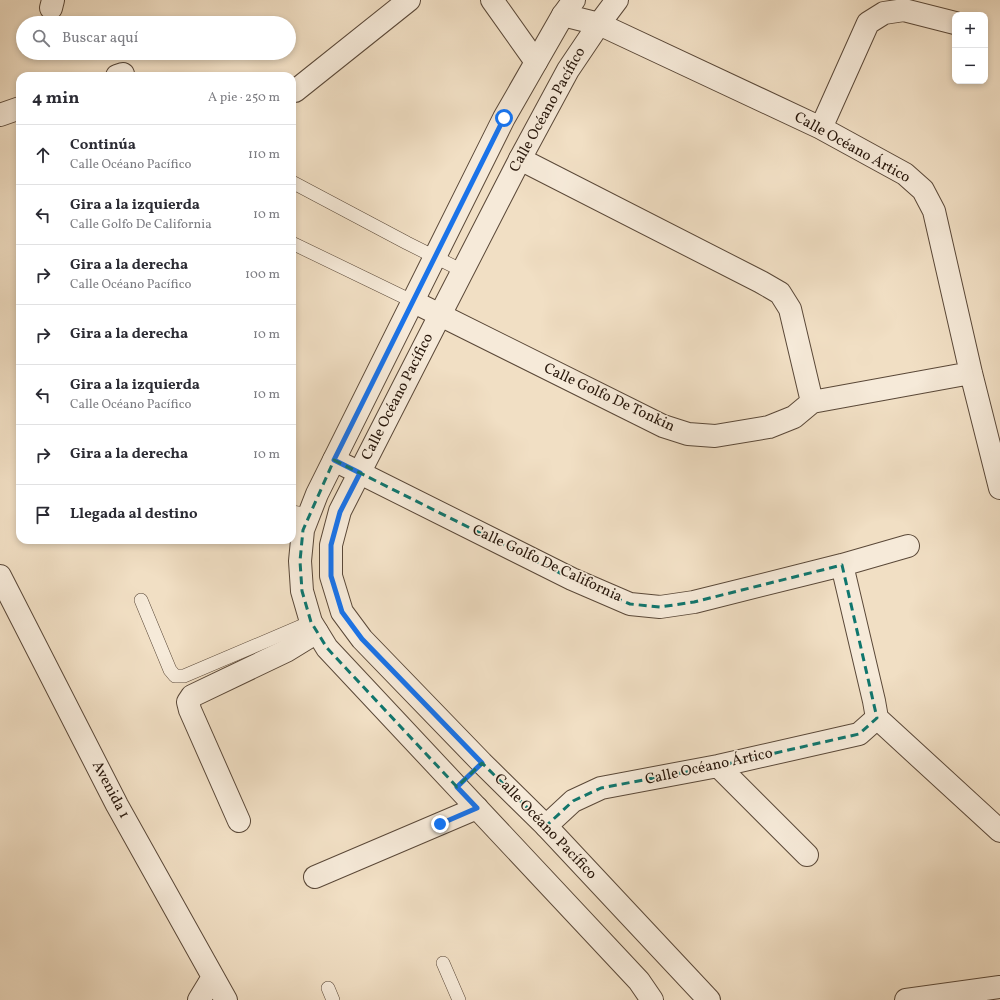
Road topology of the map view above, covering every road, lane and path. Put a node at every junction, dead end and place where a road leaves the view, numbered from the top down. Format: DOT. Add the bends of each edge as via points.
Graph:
graph roads {
  1 [pos="409,0"];
  2 [pos="492,0"];
  3 [pos="617,0"];
  4 [pos="569,8"];
  5 [pos="952,22"];
  6 [pos="599,24"];
  7 [pos="536,62"];
  8 [pos="296,90"];
  9 [pos="16,109"];
  10 [pos="0,115"];
  11 [pos="822,128"];
  12 [pos="520,159"];
  13 [pos="296,184"];
  14 [pos="296,245"];
  15 [pos="435,257"];
  16 [pos="463,271"];
  17 [pos="412,301"];
  18 [pos="440,315"];
  19 [pos="971,373"];
  20 [pos="812,402"];
  21 [pos="334,460"];
  22 [pos="360,473"];
  23 [pos="1000,488"];
  24 [pos="300,514"];
  25 [pos="908,546"];
  26 [pos="842,565"];
  27 [pos="0,576"];
  28 [pos="141,600"];
  29 [pos="314,627"];
  30 [pos="877,718"];
  31 [pos="482,763"];
  32 [pos="718,766"];
  33 [pos="457,787"];
  34 [pos="477,808"];
  35 [pos="239,820"];
  36 [pos="546,826"];
  37 [pos="1000,832"];
  38 [pos="807,855"];
  39 [pos="315,877"];
  40 [pos="443,963"];
  41 [pos="213,977"];
  42 [pos="1000,987"];
  43 [pos="199,1000"];
  44 [pos="226,1000"];
  45 [pos="459,1000"];
  46 [pos="652,1000"];
  47 [pos="709,1000"];
  48 [pos="906,1000"];
  1 -- 8 [label="street"];
  2 -- 7 [label="street"];
  3 -- 6 [label="street, Calle Océano Pacífico"];
  4 -- 6 [label="street, Calle Océano Ártico"];
  4 -- 7 [label="street, Calle Océano Pacífico"];
  5 -- 11 [label="street" via="904,10 884,13 868,23"];
  6 -- 11 [label="street, Calle Océano Ártico"];
  6 -- 12 [label="street, Calle Océano Pacífico" via="568,70"];
  7 -- 15 [label="street, Calle Océano Pacífico" via="504,118"];
  9 -- 10 [label="street"];
  11 -- 19 [label="street, Calle Océano Ártico" via="905,174 923,190 934,211"];
  12 -- 16 [label="street, Calle Océano Pacífico"];
  12 -- 20 [label="street" via="780,293 790,309"];
  13 -- 15 [label="lane"];
  14 -- 17 [label="lane"];
  15 -- 16 [label="lane"];
  15 -- 17 [label="street, Calle Océano Pacífico"];
  16 -- 18 [label="street, Calle Océano Pacífico"];
  17 -- 18 [label="street, Calle Golfo De Tonkin"];
  17 -- 21 [label="street, Calle Océano Pacífico"];
  18 -- 20 [label="street, Calle Golfo De Tonkin" via="662,426 688,434 715,436 769,427 794,417"];
  18 -- 22 [label="street, Calle Océano Pacífico"];
  19 -- 20 [label="street, Calle Golfo De Tonkin"];
  19 -- 23 [label="street, Calle Océano Ártico"];
  21 -- 22 [label="street, Calle Golfo De California"];
  21 -- 24 [label="street, Calle Océano Pacífico" via="317,494"];
  22 -- 26 [label="street, Calle Golfo De California" via="572,579 630,604 660,607 694,602"];
  22 -- 31 [label="street, Calle Océano Pacífico" via="340,512 331,545 331,576 342,612 362,639"];
  24 -- 29 [label="street, Calle Océano Pacífico" via="303,530 300,561 302,591"];
  25 -- 26 [label="street, Calle Golfo De California"];
  26 -- 30 [label="street"];
  27 -- 41 [label="street, Avenida 1" via="117,805"];
  28 -- 29 [label="lane" via="170,670 175,676 184,676"];
  29 -- 33 [label="street, Calle Océano Pacífico" via="327,648"];
  29 -- 35 [label="street" via="286,651 192,696 188,702"];
  30 -- 32 [label="street, Calle Océano Ártico" via="859,734"];
  30 -- 37 [label="street"];
  31 -- 33 [label="street"];
  31 -- 36 [label="street, Calle Océano Pacífico"];
  32 -- 36 [label="street, Calle Océano Ártico" via="601,788 573,801"];
  32 -- 38 [label="street"];
  33 -- 34 [label="street, Calle Océano Pacífico"];
  34 -- 39 [label="street"];
  34 -- 46 [label="street, Calle Océano Pacífico" via="639,981"];
  36 -- 47 [label="street, Calle Océano Pacífico"];
  40 -- 45 [label="lane"];
  41 -- 43 [label="street"];
  41 -- 44 [label="street, Avenida 1"];
  42 -- 48 [label="street"];
}
